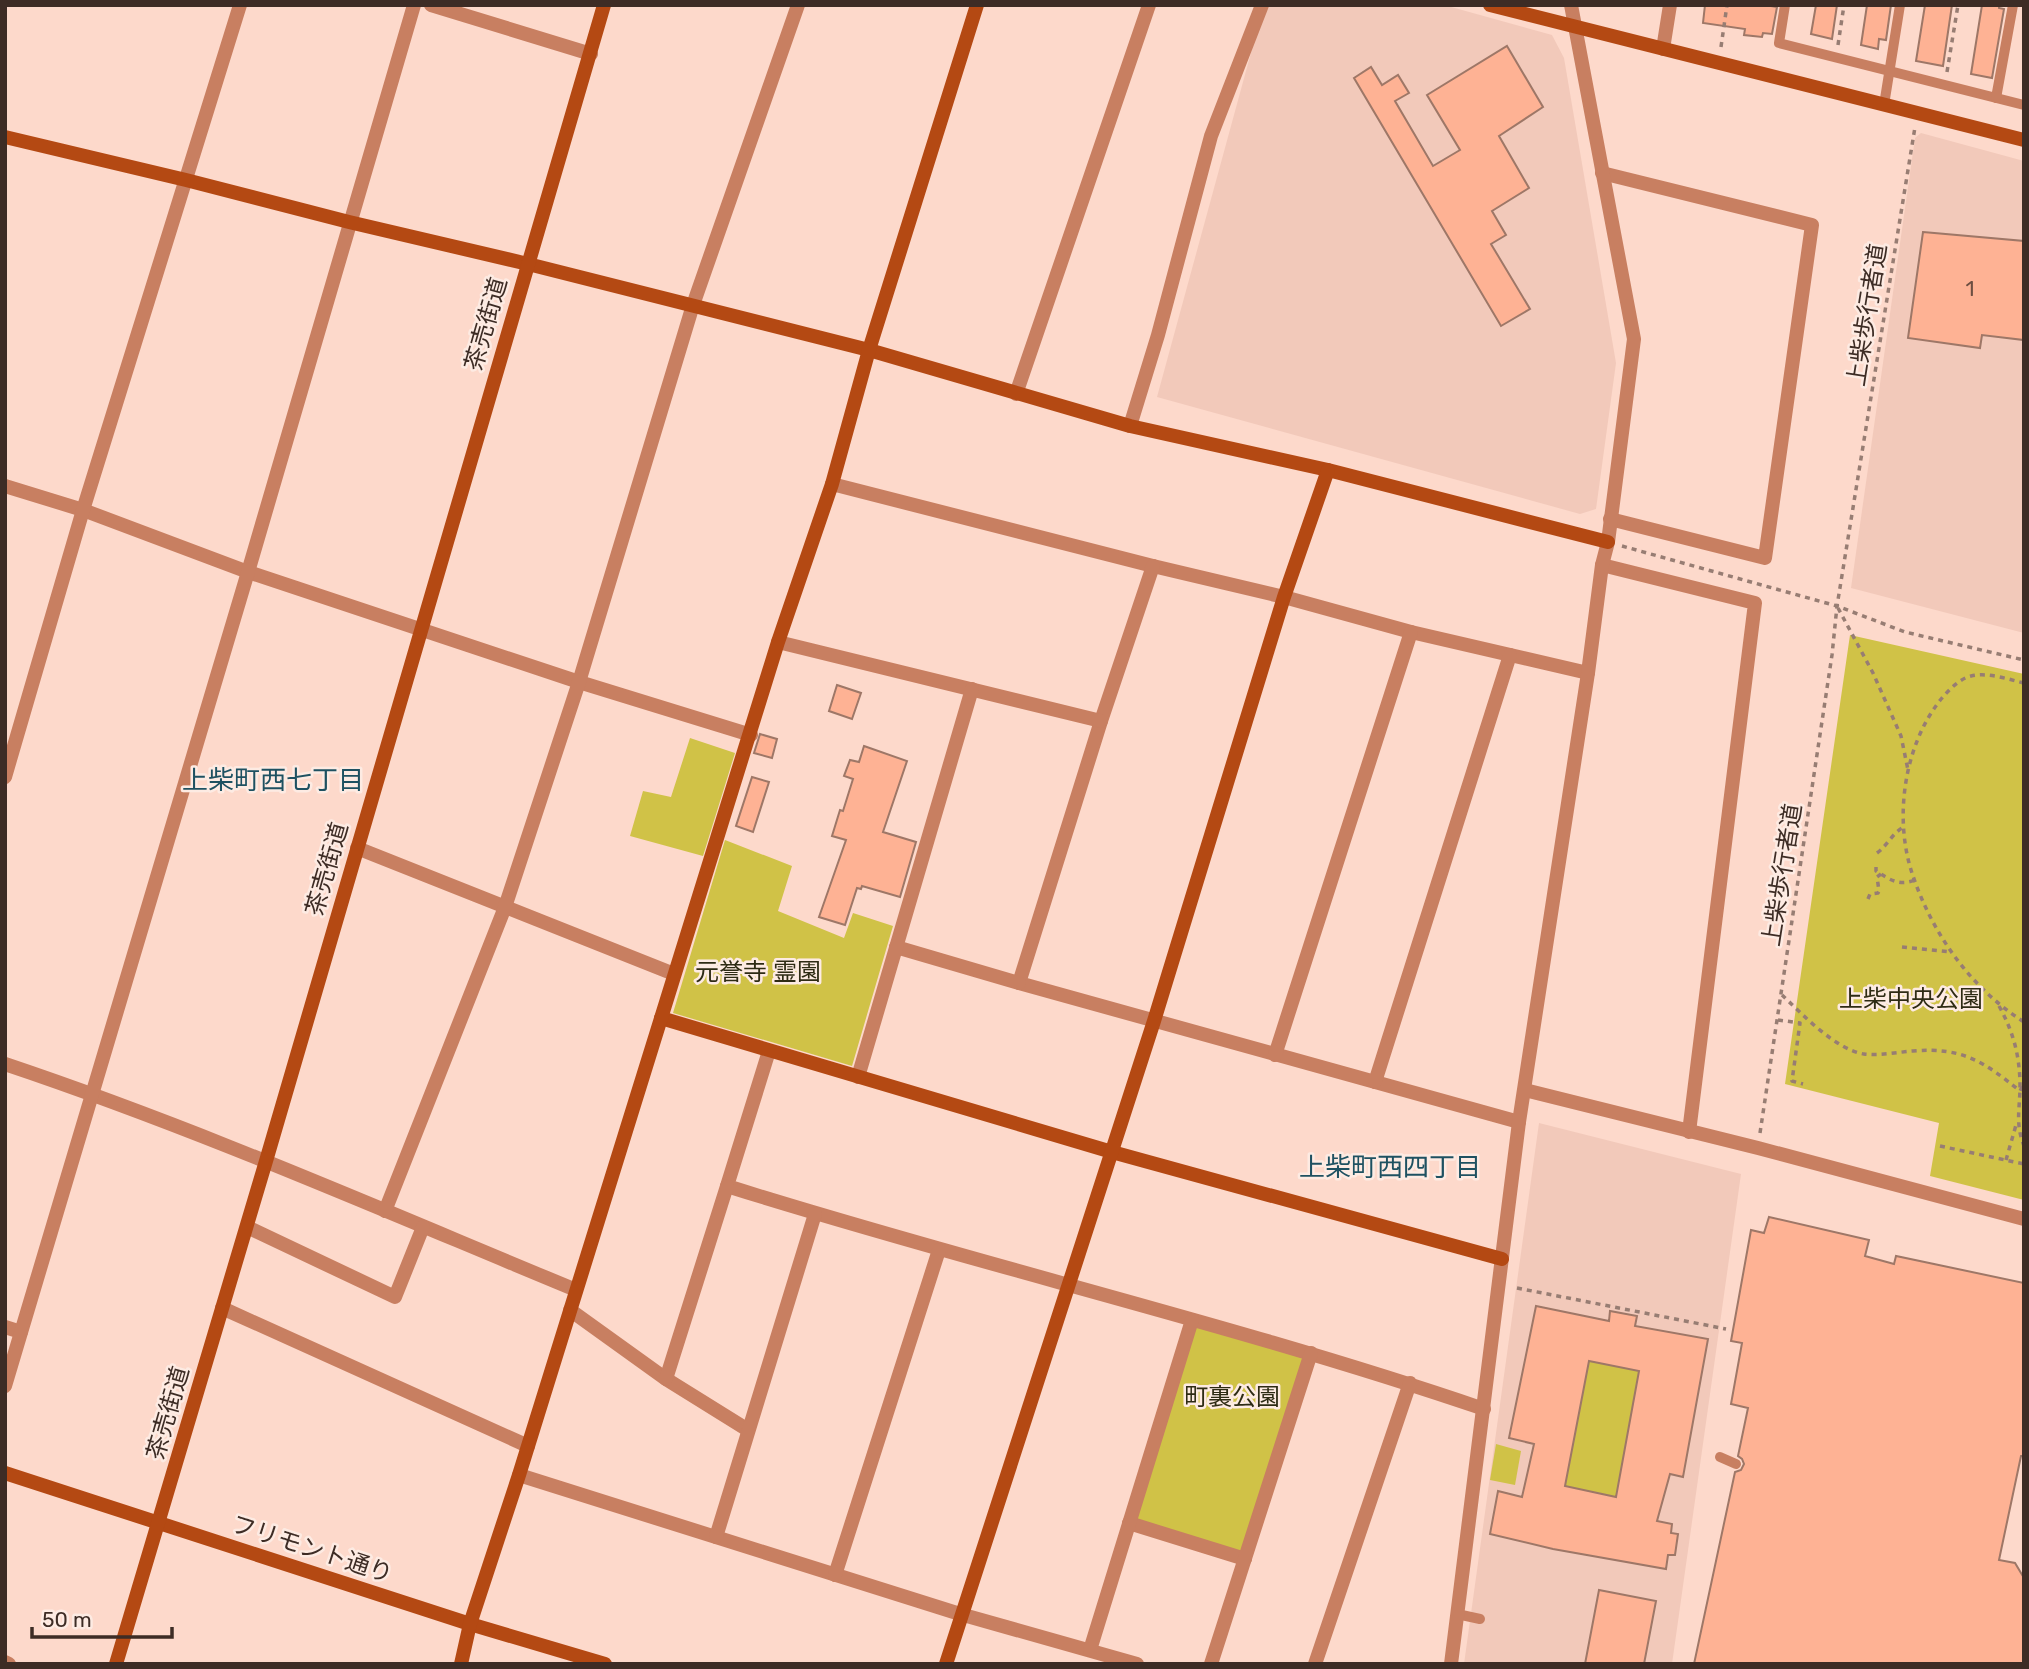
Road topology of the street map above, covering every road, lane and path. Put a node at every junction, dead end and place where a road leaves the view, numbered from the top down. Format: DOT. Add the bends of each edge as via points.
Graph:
graph roads {
  1 [pos="240,5"];
  2 [pos="414,5"];
  3 [pos="431,5"];
  4 [pos="604,5"];
  5 [pos="798,5"];
  6 [pos="976,5"];
  7 [pos="1149,5"];
  8 [pos="1262,5"];
  9 [pos="1490,5"];
  10 [pos="1571,5"];
  11 [pos="1670,5"];
  12 [pos="1727,5"];
  13 [pos="1785,5"];
  14 [pos="1844,5"];
  15 [pos="1900,5"];
  16 [pos="1958,5"];
  17 [pos="2013,5"];
  18 [pos="1574,27"];
  19 [pos="1722,34"];
  20 [pos="1663,49"];
  21 [pos="591,54"];
  22 [pos="1836,57"];
  23 [pos="1889,71"];
  24 [pos="1945,85"];
  25 [pos="1996,98"];
  26 [pos="1884,105"];
  27 [pos="2024,105"];
  28 [pos="1917,113"];
  29 [pos="5,137"];
  30 [pos="2024,139"];
  31 [pos="1602,173"];
  32 [pos="186,180"];
  33 [pos="349,222"];
  34 [pos="527,264"];
  35 [pos="693,306"];
  36 [pos="869,350"];
  37 [pos="1016,394"];
  38 [pos="1129,426"];
  39 [pos="1328,470"];
  40 [pos="832,485"];
  41 [pos="5,486"];
  42 [pos="83,510"];
  43 [pos="1610,519"];
  44 [pos="1608,542"];
  45 [pos="1602,565"];
  46 [pos="1153,566"];
  47 [pos="248,572"];
  48 [pos="1284,597"];
  49 [pos="1838,606"];
  50 [pos="421,629"];
  51 [pos="1411,632"];
  52 [pos="778,642"];
  53 [pos="1510,655"];
  54 [pos="2024,660"];
  55 [pos="1588,673"];
  56 [pos="579,682"];
  57 [pos="2024,683"];
  58 [pos="972,689"];
  59 [pos="1101,721"];
  60 [pos="751,735"];
  61 [pos="1909,774"];
  62 [pos="5,777"];
  63 [pos="1904,827"];
  64 [pos="357,848"];
  65 [pos="1877,853"];
  66 [pos="1876,867"];
  67 [pos="1881,874"];
  68 [pos="1914,880"];
  69 [pos="1868,899"];
  70 [pos="505,907"];
  71 [pos="896,947"];
  72 [pos="1902,947"];
  73 [pos="1951,952"];
  74 [pos="674,974"];
  75 [pos="1019,983"];
  76 [pos="1781,995"];
  77 [pos="1998,1003"];
  78 [pos="661,1018"];
  79 [pos="1777,1020"];
  80 [pos="1154,1021"];
  81 [pos="2024,1022"];
  82 [pos="769,1051"];
  83 [pos="1275,1055"];
  84 [pos="5,1064"];
  85 [pos="858,1077"];
  86 [pos="1375,1082"];
  87 [pos="2024,1083"];
  88 [pos="1803,1084"];
  89 [pos="1525,1090"];
  90 [pos="2020,1091"];
  91 [pos="92,1093"];
  92 [pos="1519,1122"];
  93 [pos="2017,1122"];
  94 [pos="1689,1132"];
  95 [pos="1940,1146"];
  96 [pos="2024,1146"];
  97 [pos="1758,1149"];
  98 [pos="1112,1152"];
  99 [pos="2006,1160"];
  100 [pos="266,1161"];
  101 [pos="2024,1164"];
  102 [pos="727,1186"];
  103 [pos="385,1211"];
  104 [pos="815,1214"];
  105 [pos="2024,1219"];
  106 [pos="247,1227"];
  107 [pos="423,1227"];
  108 [pos="940,1250"];
  109 [pos="1502,1259"];
  110 [pos="1067,1286"];
  111 [pos="1517,1288"];
  112 [pos="576,1290"];
  113 [pos="222,1308"];
  114 [pos="570,1310"];
  115 [pos="1192,1320"];
  116 [pos="5,1327"];
  117 [pos="1726,1329"];
  118 [pos="21,1332"];
  119 [pos="1311,1353"];
  120 [pos="666,1379"];
  121 [pos="1410,1384"];
  122 [pos="5,1386"];
  123 [pos="1483,1409"];
  124 [pos="748,1430"];
  125 [pos="528,1446"];
  126 [pos="1720,1457"];
  127 [pos="1736,1464"];
  128 [pos="5,1473"];
  129 [pos="519,1475"];
  130 [pos="159,1522"];
  131 [pos="1129,1523"];
  132 [pos="716,1537"];
  133 [pos="1245,1559"];
  134 [pos="835,1575"];
  135 [pos="961,1614"];
  136 [pos="1457,1614"];
  137 [pos="1480,1619"];
  138 [pos="470,1624"];
  139 [pos="1090,1650"];
  140 [pos="116,1664"];
  141 [pos="461,1664"];
  142 [pos="605,1664"];
  143 [pos="946,1664"];
  144 [pos="1137,1664"];
  145 [pos="1211,1664"];
  146 [pos="1315,1664"];
  147 [pos="1451,1664"];
  1 -- 32 [label="street"];
  2 -- 33 [label="street"];
  3 -- 21 [label="street"];
  4 -- 21 [label="street, 茶売街道"];
  5 -- 35 [label="street"];
  6 -- 36 [label="street"];
  7 -- 37 [label="street"];
  8 -- 38 [label="street" via="1211,136"];
  9 -- 18 [label="street"];
  10 -- 18 [label="street"];
  11 -- 20 [label="street"];
  12 -- 19 [label="path"];
  13 -- 22 [label="lane" via="1779,43"];
  14 -- 22 [label="path"];
  15 -- 23 [label="lane"];
  16 -- 24 [label="path"];
  17 -- 25 [label="lane"];
  18 -- 20 [label="street"];
  18 -- 31 [label="street"];
  20 -- 26 [label="street"];
  21 -- 34 [label="street, 茶売街道"];
  22 -- 23 [label="lane"];
  23 -- 24 [label="lane"];
  23 -- 26 [label="lane"];
  24 -- 25 [label="lane"];
  25 -- 27 [label="lane"];
  26 -- 28 [label="street"];
  28 -- 30 [label="street"];
  28 -- 49 [label="path, 上柴歩行者道"];
  29 -- 32 [label="street"];
  31 -- 43 [label="street" via="1634,339"];
  31 -- 43 [label="street" via="1812,225 1765,558"];
  32 -- 33 [label="street"];
  32 -- 42 [label="street"];
  33 -- 34 [label="street"];
  33 -- 47 [label="street"];
  34 -- 35 [label="street"];
  34 -- 50 [label="street, 茶売街道"];
  35 -- 36 [label="street"];
  35 -- 56 [label="street"];
  36 -- 37 [label="street"];
  36 -- 40 [label="street"];
  37 -- 38 [label="street"];
  38 -- 39 [label="street"];
  39 -- 44 [label="street"];
  39 -- 48 [label="street"];
  40 -- 46 [label="street"];
  40 -- 52 [label="street"];
  41 -- 42 [label="street"];
  42 -- 47 [label="street"];
  42 -- 62 [label="street"];
  43 -- 44 [label="street"];
  44 -- 45 [label="street"];
  44 -- 49 [label="path"];
  45 -- 55 [label="street"];
  45 -- 94 [label="street" via="1755,603"];
  46 -- 48 [label="street"];
  46 -- 59 [label="street"];
  47 -- 50 [label="street"];
  47 -- 91 [label="street"];
  48 -- 51 [label="street"];
  48 -- 80 [label="street"];
  49 -- 54 [label="path" via="1905,632"];
  49 -- 61 [label="path" via="1900,736"];
  49 -- 76 [label="path, 上柴歩行者道"];
  50 -- 56 [label="street"];
  50 -- 64 [label="street, 茶売街道"];
  51 -- 53 [label="street"];
  51 -- 83 [label="street"];
  52 -- 58 [label="street"];
  52 -- 60 [label="street"];
  53 -- 55 [label="street"];
  53 -- 86 [label="street"];
  55 -- 89 [label="street"];
  56 -- 60 [label="street"];
  56 -- 70 [label="street"];
  57 -- 61 [label="path" via="1988,675 1959,681 1930,714"];
  58 -- 59 [label="street"];
  58 -- 71 [label="street"];
  59 -- 75 [label="street"];
  60 -- 74 [label="street"];
  61 -- 63 [label="path"];
  63 -- 65 [label="path"];
  63 -- 68 [label="path"];
  64 -- 70 [label="street"];
  64 -- 100 [label="street, 茶売街道"];
  66 -- 67 [label="path"];
  67 -- 68 [label="path" via="1897,883"];
  67 -- 69 [label="path" via="1877,877 1879,891"];
  68 -- 73 [label="path"];
  70 -- 74 [label="street"];
  70 -- 103 [label="street"];
  71 -- 75 [label="street"];
  71 -- 85 [label="street"];
  72 -- 73 [label="path"];
  73 -- 77 [label="path"];
  74 -- 78 [label="street"];
  75 -- 80 [label="street"];
  76 -- 79 [label="path, 上柴歩行者道"];
  76 -- 90 [label="path" via="1850,1049 1865,1054 1949,1052 1976,1059"];
  77 -- 81 [label="path"];
  77 -- 90 [label="path" via="2012,1028"];
  78 -- 82 [label="street"];
  78 -- 112 [label="street"];
  79 -- 88 [label="path" via="1800,1023 1792,1081"];
  79 -- 97 [label="path, 上柴歩行者道"];
  80 -- 83 [label="street"];
  80 -- 98 [label="street"];
  82 -- 85 [label="street"];
  82 -- 102 [label="street"];
  83 -- 86 [label="street"];
  84 -- 91 [label="street"];
  85 -- 98 [label="street"];
  86 -- 92 [label="street"];
  87 -- 90 [label="path"];
  89 -- 92 [label="street"];
  89 -- 94 [label="street"];
  90 -- 93 [label="path"];
  91 -- 100 [label="street"];
  91 -- 118 [label="street"];
  92 -- 109 [label="street"];
  93 -- 96 [label="path"];
  93 -- 99 [label="path"];
  94 -- 97 [label="street"];
  95 -- 99 [label="path"];
  97 -- 105 [label="street"];
  98 -- 109 [label="street"];
  98 -- 110 [label="street"];
  99 -- 101 [label="path"];
  100 -- 103 [label="street"];
  100 -- 106 [label="street, 茶売街道"];
  102 -- 104 [label="street"];
  102 -- 120 [label="street"];
  103 -- 107 [label="street"];
  104 -- 108 [label="street"];
  104 -- 124 [label="street"];
  106 -- 107 [label="street" via="395,1297"];
  106 -- 113 [label="street, 茶売街道"];
  107 -- 112 [label="street"];
  108 -- 110 [label="street"];
  108 -- 134 [label="street"];
  109 -- 123 [label="street"];
  110 -- 115 [label="street"];
  110 -- 135 [label="street"];
  111 -- 117 [label="path"];
  112 -- 114 [label="street"];
  113 -- 125 [label="street"];
  113 -- 130 [label="street, 茶売街道"];
  114 -- 120 [label="street"];
  114 -- 125 [label="street"];
  115 -- 119 [label="street"];
  115 -- 131 [label="street"];
  116 -- 118 [label="street"];
  118 -- 122 [label="street"];
  119 -- 121 [label="street"];
  119 -- 133 [label="street"];
  120 -- 124 [label="street"];
  121 -- 123 [label="street"];
  121 -- 146 [label="street"];
  123 -- 136 [label="street"];
  124 -- 132 [label="street"];
  125 -- 129 [label="street"];
  126 -- 127 [label="lane"];
  128 -- 130 [label="street, フリモント通り"];
  129 -- 132 [label="street"];
  129 -- 138 [label="street"];
  130 -- 138 [label="street, フリモント通り"];
  130 -- 140 [label="street, 茶売街道"];
  131 -- 133 [label="street"];
  131 -- 139 [label="street"];
  132 -- 134 [label="street"];
  133 -- 145 [label="street"];
  134 -- 135 [label="street"];
  135 -- 139 [label="street"];
  135 -- 143 [label="street"];
  136 -- 137 [label="lane"];
  136 -- 147 [label="street"];
  138 -- 141 [label="street"];
  138 -- 142 [label="street, フリモント通り"];
  139 -- 144 [label="street"];
}
